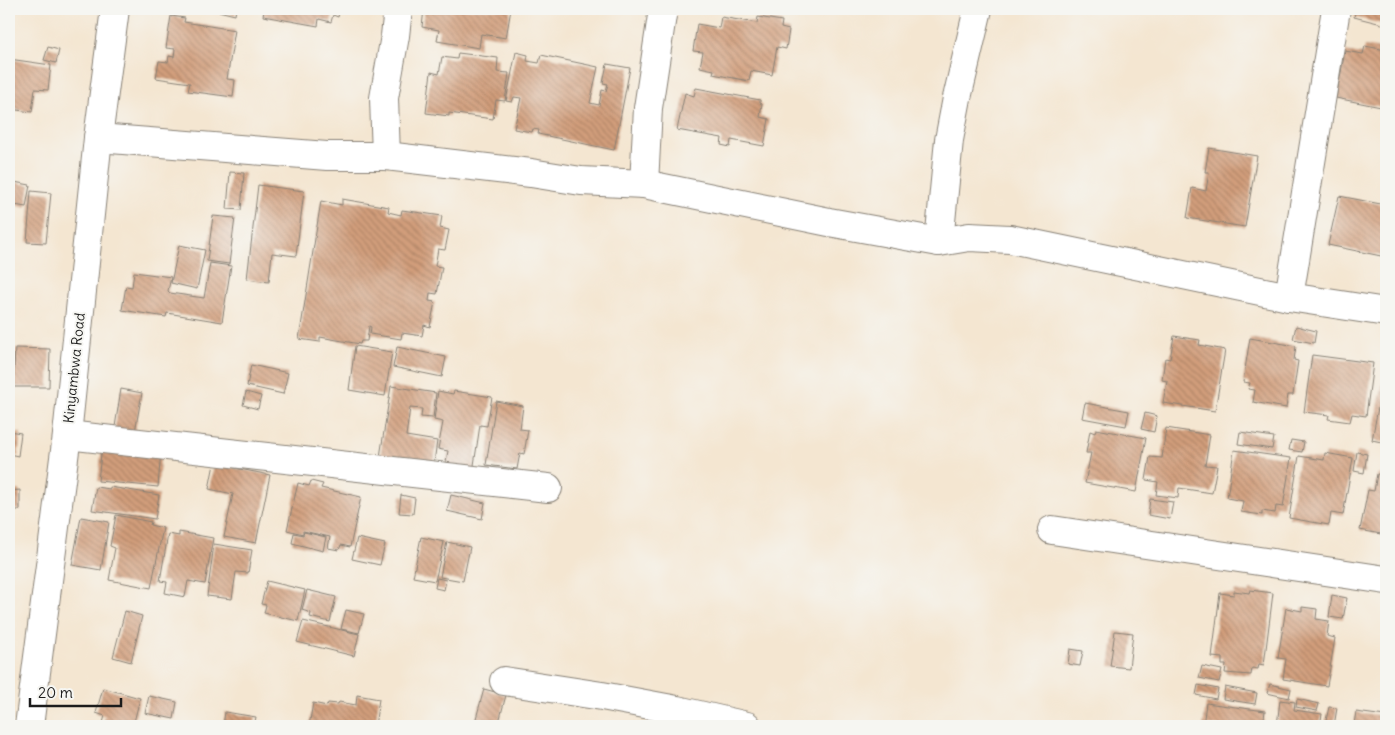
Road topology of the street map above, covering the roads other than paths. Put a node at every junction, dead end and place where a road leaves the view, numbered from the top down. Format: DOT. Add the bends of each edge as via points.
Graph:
graph roads {
  1 [pos="115,9"];
  2 [pos="398,9"];
  3 [pos="663,9"];
  4 [pos="978,9"];
  5 [pos="1336,9"];
  6 [pos="98,138"];
  7 [pos="386,156"];
  8 [pos="644,184"];
  9 [pos="939,242"];
  10 [pos="1289,297"];
  11 [pos="1386,312"];
  12 [pos="67,435"];
  13 [pos="548,488"];
  14 [pos="1052,530"];
  15 [pos="1386,580"];
  16 [pos="504,682"];
  17 [pos="29,726"];
  18 [pos="747,726"];
  1 -- 6 [label="street, Kinyambwa Road"];
  2 -- 7 [label="street" via="384,98"];
  3 -- 8 [label="street" via="648,108"];
  4 -- 9 [label="street" via="957,98"];
  5 -- 10 [label="street"];
  6 -- 7 [label="street" via="327,156"];
  6 -- 12 [label="street, Kinyambwa Road"];
  7 -- 8 [label="street" via="581,181"];
  8 -- 9 [label="street"];
  9 -- 10 [label="street" via="969,237 1010,239"];
  10 -- 11 [label="street"];
  12 -- 13 [label="street"];
  12 -- 17 [label="street, Kinyambwa Road"];
  14 -- 15 [label="street"];
  16 -- 18 [label="street" via="602,696"];
}
